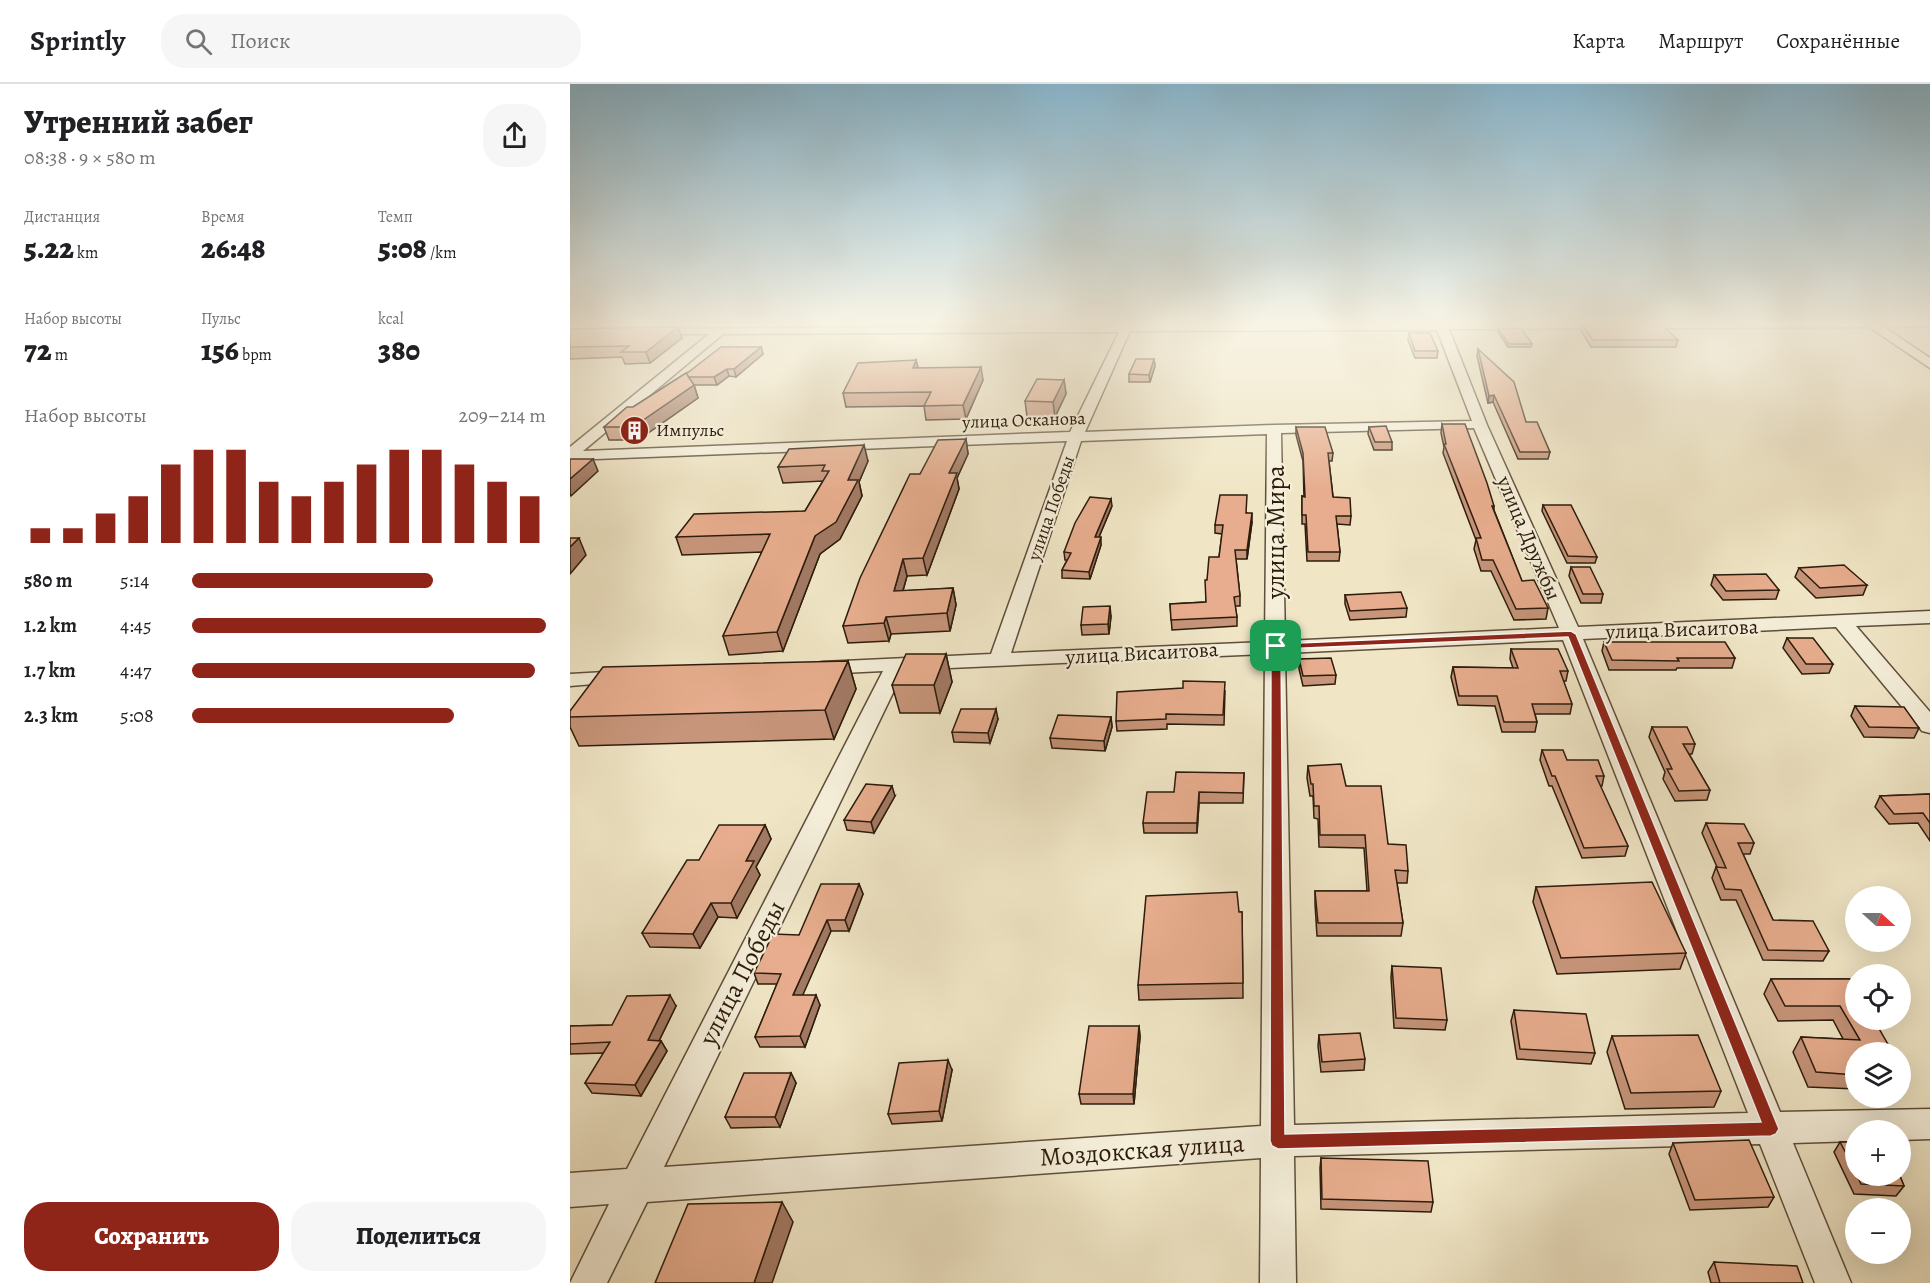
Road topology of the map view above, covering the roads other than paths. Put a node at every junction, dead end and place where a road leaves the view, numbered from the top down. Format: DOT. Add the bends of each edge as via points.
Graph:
graph roads {
  1 [pos="662,379"];
  2 [pos="1102,379"];
  3 [pos="1462,379"];
  4 [pos="1480,425"];
  5 [pos="1274,429"];
  6 [pos="1075,438"];
  7 [pos="570,455"];
  8 [pos="1930,617"];
  9 [pos="1842,622"];
  10 [pos="1571,634"];
  11 [pos="1276,646"];
  12 [pos="999,659"];
  13 [pos="897,664"];
  14 [pos="805,669"];
  15 [pos="643,676"];
  16 [pos="577,688"];
  17 [pos="1930,726"];
  18 [pos="1930,1124"];
  19 [pos="1771,1129"];
  20 [pos="1278,1141"];
  21 [pos="636,1184"];
  22 [pos="570,1190"];
  23 [pos="588,1283"];
  24 [pos="1278,1283"];
  25 [pos="1833,1283"];
  1 -- 7 [label="street"];
  2 -- 6 [label="street, улица Победы"];
  3 -- 4 [label="street, улица Дружбы"];
  4 -- 5 [label="street, улица Осканова"];
  4 -- 10 [label="street, улица Дружбы"];
  5 -- 6 [label="street, улица Осканова"];
  5 -- 11 [label="street, улица Мира"];
  6 -- 7 [label="street, улица Осканова"];
  6 -- 12 [label="street, улица Победы"];
  8 -- 9 [label="street, улица Висаитова"];
  9 -- 10 [label="street, улица Висаитова"];
  9 -- 17 [label="street"];
  10 -- 11 [label="street, улица Висаитова"];
  10 -- 19 [label="street, улица Дружбы"];
  11 -- 12 [label="street, улица Висаитова"];
  11 -- 20 [label="street, улица Мира"];
  12 -- 13 [label="street, улица Висаитова"];
  13 -- 14 [label="street, улица Висаитова"];
  13 -- 21 [label="street, улица Победы"];
  15 -- 16 [label="street" via="597,678"];
  18 -- 19 [label="street, Моздокская улица"];
  19 -- 20 [label="street, Моздокская улица"];
  19 -- 25 [label="street, улица Дружбы"];
  20 -- 21 [label="street, Моздокская улица"];
  20 -- 24 [label="street, улица Мира"];
  21 -- 22 [label="street, Моздокская улица"];
  21 -- 23 [label="street, улица Победы"];
}
